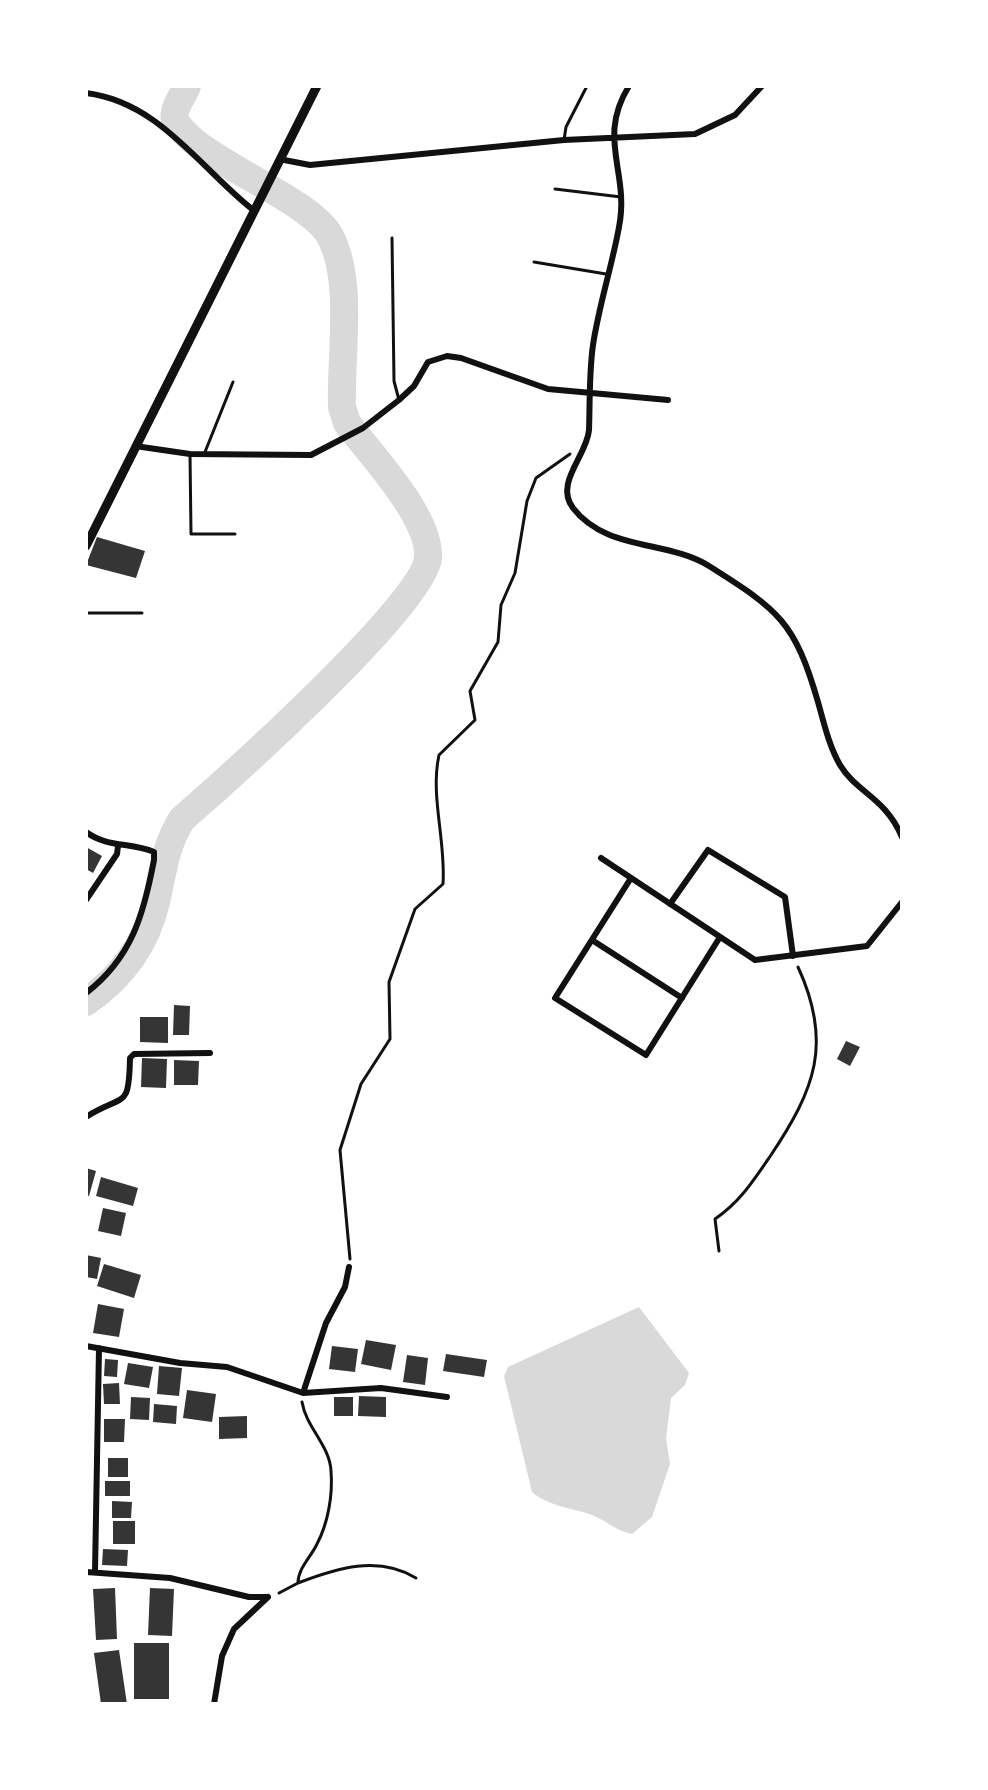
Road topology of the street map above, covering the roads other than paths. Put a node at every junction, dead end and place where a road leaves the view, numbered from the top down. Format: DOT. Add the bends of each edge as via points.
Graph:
graph roads {
  1 [pos="317,86"];
  2 [pos="587,86"];
  3 [pos="629,86"];
  4 [pos="762,86"];
  5 [pos="86,93"];
  6 [pos="612,139"];
  7 [pos="564,140"];
  8 [pos="279,159"];
  9 [pos="555,189"];
  10 [pos="621,197"];
  11 [pos="254,204"];
  12 [pos="392,238"];
  13 [pos="534,262"];
  14 [pos="606,274"];
  15 [pos="233,382"];
  16 [pos="589,393"];
  17 [pos="399,400"];
  18 [pos="668,400"];
  19 [pos="135,446"];
  20 [pos="190,454"];
  21 [pos="205,454"];
  22 [pos="235,534"];
  23 [pos="86,546"];
  24 [pos="86,613"];
  25 [pos="142,613"];
  26 [pos="86,832"];
  27 [pos="902,837"];
  28 [pos="118,846"];
  29 [pos="601,858"];
  30 [pos="631,878"];
  31 [pos="86,900"];
  32 [pos="902,902"];
  33 [pos="670,904"];
  34 [pos="720,937"];
  35 [pos="592,940"];
  36 [pos="793,956"];
  37 [pos="86,993"];
  38 [pos="682,998"];
  39 [pos="210,1053"];
  40 [pos="86,1117"];
  41 [pos="349,1267"];
  42 [pos="86,1346"];
  43 [pos="99,1348"];
  44 [pos="303,1393"];
  45 [pos="447,1397"];
  46 [pos="86,1572"];
  47 [pos="95,1572"];
  48 [pos="214,1704"];
  1 -- 8 [label="main road"];
  2 -- 7 [label="lane"];
  3 -- 6 [label="street" via="612,122"];
  4 -- 6 [label="street" via="715,128 664,138"];
  5 -- 11 [label="street" via="142,112"];
  6 -- 7 [label="street"];
  6 -- 10 [label="street"];
  7 -- 8 [label="street" via="310,165"];
  8 -- 11 [label="main road"];
  9 -- 10 [label="lane"];
  10 -- 14 [label="street"];
  11 -- 19 [label="main road"];
  12 -- 17 [label="lane" via="394,381"];
  13 -- 14 [label="lane"];
  14 -- 16 [label="street"];
  15 -- 21 [label="lane"];
  16 -- 17 [label="street" via="548,389 447,356 428,362"];
  16 -- 18 [label="street"];
  16 -- 27 [label="street" via="587,445 567,482 572,507 628,544 683,553 778,614 805,658 842,769 879,801"];
  17 -- 21 [label="street" via="363,428 311,455"];
  19 -- 20 [label="street"];
  19 -- 23 [label="main road"];
  20 -- 21 [label="street"];
  20 -- 22 [label="lane" via="191,534"];
  24 -- 25 [label="lane"];
  26 -- 28 [label="street"];
  28 -- 31 [label="street"];
  28 -- 37 [label="street" via="154,852 145,904 122,956"];
  29 -- 30 [label="street"];
  30 -- 33 [label="street"];
  30 -- 35 [label="street"];
  32 -- 36 [label="street" via="867,946"];
  33 -- 34 [label="street"];
  33 -- 36 [label="street" via="708,850 785,897"];
  34 -- 36 [label="street" via="755,960"];
  34 -- 38 [label="street"];
  35 -- 38 [label="street"];
  35 -- 38 [label="street" via="555,998 646,1055"];
  39 -- 40 [label="street" via="134,1054 125,1097"];
  41 -- 44 [label="street"];
  42 -- 43 [label="street"];
  43 -- 44 [label="street" via="218,1365"];
  43 -- 47 [label="street"];
  44 -- 45 [label="street" via="381,1388"];
  46 -- 47 [label="street"];
  47 -- 48 [label="street" via="158,1577 268,1597 234,1629 222,1656"];
}
